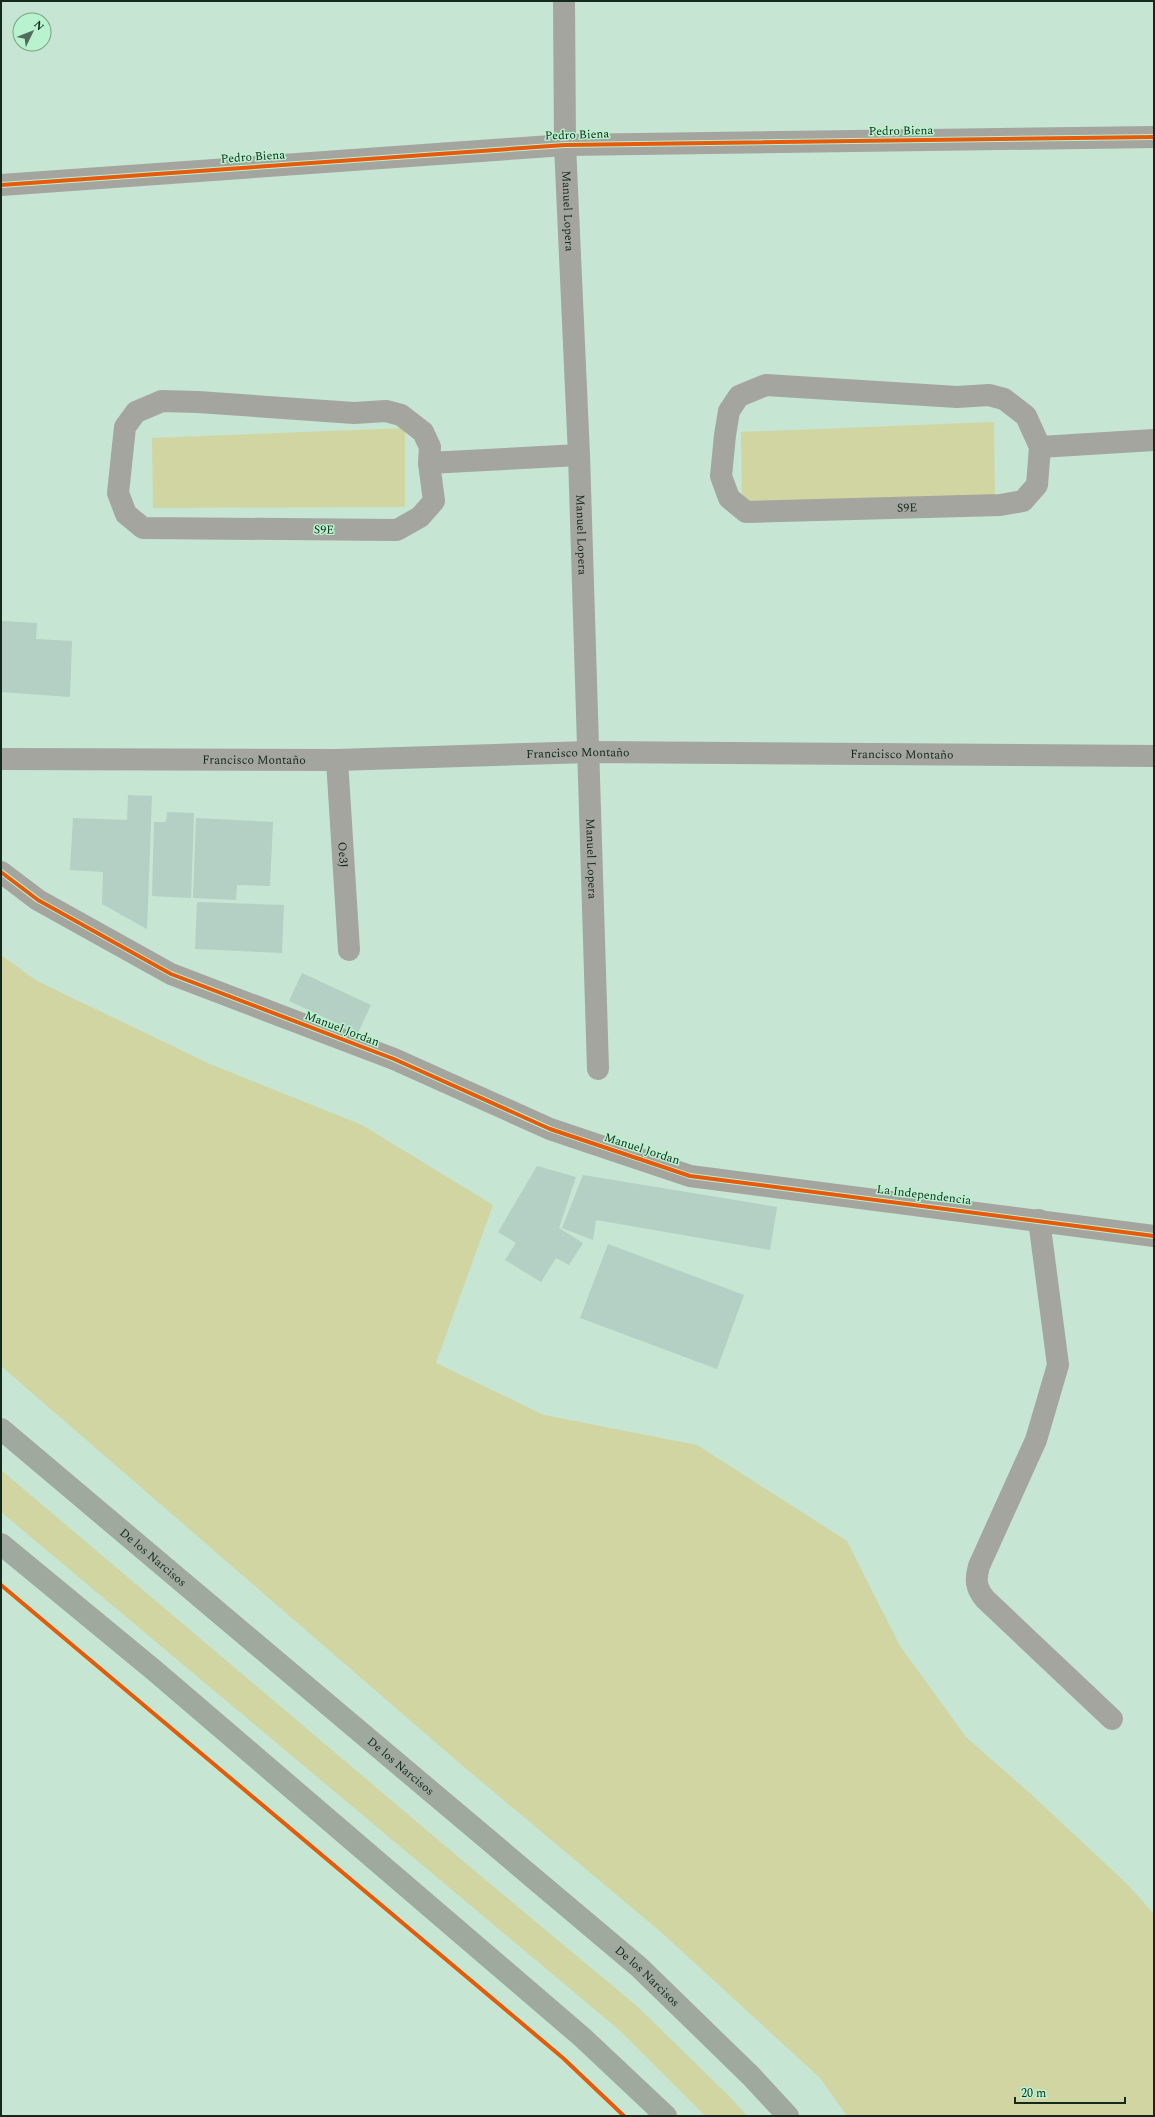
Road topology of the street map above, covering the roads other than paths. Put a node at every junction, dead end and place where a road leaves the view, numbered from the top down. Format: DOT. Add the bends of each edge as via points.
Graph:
graph roads {
  1 [pos="564,1"];
  2 [pos="1154,137"];
  3 [pos="566,145"];
  4 [pos="1,185"];
  5 [pos="1154,440"];
  6 [pos="1040,447"];
  7 [pos="579,455"];
  8 [pos="429,463"];
  9 [pos="589,752"];
  10 [pos="1154,756"];
  11 [pos="1,759"];
  12 [pos="337,760"];
  13 [pos="1,872"];
  14 [pos="349,950"];
  15 [pos="598,1069"];
  16 [pos="690,1176"];
  17 [pos="1039,1220"];
  18 [pos="1154,1236"];
  19 [pos="1,1429"];
  20 [pos="1,1544"];
  21 [pos="1112,1719"];
  22 [pos="666,2116"];
  23 [pos="788,2116"];
  1 -- 3 [label="street, Manuel Lopera"];
  2 -- 3 [label="street, Pedro Biena"];
  3 -- 4 [label="street, Pedro Biena"];
  3 -- 7 [label="street, Manuel Lopera"];
  5 -- 6 [label="street"];
  6 -- 6 [label="street, S9E" via="1026,416 1004,399 989,395 957,397 766,385 739,396 729,411 721,476 730,498 746,512 1000,505 1023,501 1037,485"];
  7 -- 8 [label="street"];
  7 -- 9 [label="street, Manuel Lopera"];
  8 -- 8 [label="street, S9E" via="430,447 423,432 401,415 386,411 354,413 162,401 136,412 125,427 118,493 126,514 143,528 397,530 420,517 434,501"];
  9 -- 10 [label="street, Francisco Montaño"];
  9 -- 12 [label="street, Francisco Montaño"];
  9 -- 15 [label="street, Manuel Lopera"];
  11 -- 12 [label="street, Francisco Montaño"];
  12 -- 14 [label="street, Oe3J"];
  13 -- 16 [label="street, Manuel Jordan" via="38,900 171,974 394,1059 550,1129"];
  16 -- 17 [label="street, La Independencia"];
  17 -- 18 [label="street, La Independencia"];
  17 -- 21 [label="street" via="1058,1365 1036,1440 979,1566 976,1577 977,1589"];
  19 -- 23 [label="main road, De los Narcisos" via="639,1967 751,2076"];
  20 -- 22 [label="main road" via="155,1671 582,2037"];
}
